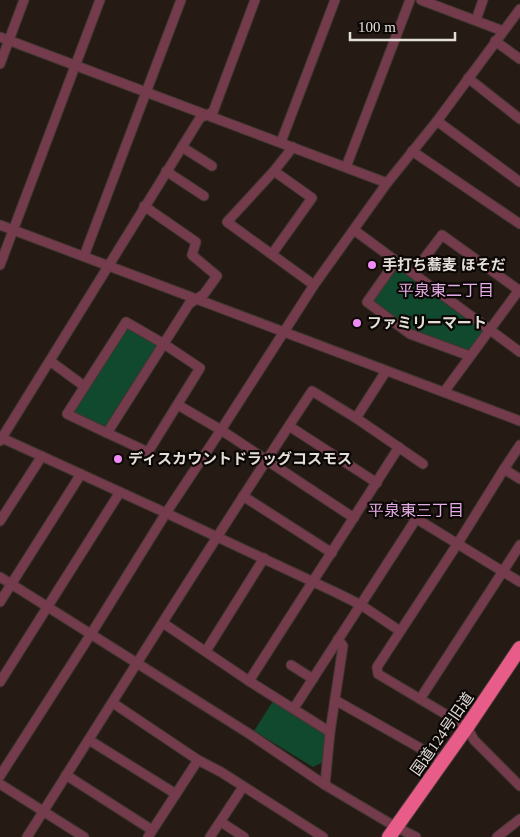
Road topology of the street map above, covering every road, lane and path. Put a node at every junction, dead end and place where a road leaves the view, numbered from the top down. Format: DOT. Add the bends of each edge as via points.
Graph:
graph roads {
  1 [pos="24,0"];
  2 [pos="100,0"];
  3 [pos="180,0"];
  4 [pos="255,0"];
  5 [pos="334,0"];
  6 [pos="410,0"];
  7 [pos="422,0"];
  8 [pos="483,0"];
  9 [pos="519,13"];
  10 [pos="476,20"];
  11 [pos="503,31"];
  12 [pos="4,39"];
  13 [pos="495,41"];
  14 [pos="520,59"];
  15 [pos="0,64"];
  16 [pos="75,66"];
  17 [pos="468,78"];
  18 [pos="146,92"];
  19 [pos="206,115"];
  20 [pos="520,119"];
  21 [pos="437,120"];
  22 [pos="281,142"];
  23 [pos="182,147"];
  24 [pos="293,147"];
  25 [pos="412,151"];
  26 [pos="212,166"];
  27 [pos="346,167"];
  28 [pos="166,171"];
  29 [pos="274,171"];
  30 [pos="520,182"];
  31 [pos="387,183"];
  32 [pos="204,196"];
  33 [pos="144,206"];
  34 [pos="520,224"];
  35 [pos="0,225"];
  36 [pos="13,230"];
  37 [pos="354,230"];
  38 [pos="272,254"];
  39 [pos="84,256"];
  40 [pos="396,261"];
  41 [pos="0,265"];
  42 [pos="108,266"];
  43 [pos="413,273"];
  44 [pos="314,285"];
  45 [pos="519,291"];
  46 [pos="195,299"];
  47 [pos="490,330"];
  48 [pos="284,332"];
  49 [pos="164,344"];
  50 [pos="520,352"];
  51 [pos="470,356"];
  52 [pos="50,361"];
  53 [pos="386,371"];
  54 [pos="84,386"];
  55 [pos="444,392"];
  56 [pos="178,405"];
  57 [pos="356,418"];
  58 [pos="520,421"];
  59 [pos="288,426"];
  60 [pos="221,430"];
  61 [pos="107,434"];
  62 [pos="1,440"];
  63 [pos="520,445"];
  64 [pos="399,447"];
  65 [pos="42,456"];
  66 [pos="267,460"];
  67 [pos="423,464"];
  68 [pos="504,469"];
  69 [pos="81,474"];
  70 [pos="520,479"];
  71 [pos="377,482"];
  72 [pos="120,492"];
  73 [pos="243,496"];
  74 [pos="394,505"];
  75 [pos="166,513"];
  76 [pos="354,518"];
  77 [pos="416,519"];
  78 [pos="0,521"];
  79 [pos="217,537"];
  80 [pos="458,544"];
  81 [pos="520,544"];
  82 [pos="332,553"];
  83 [pos="264,558"];
  84 [pos="503,572"];
  85 [pos="0,576"];
  86 [pos="312,582"];
  87 [pos="520,582"];
  88 [pos="12,584"];
  89 [pos="0,602"];
  90 [pos="361,605"];
  91 [pos="48,606"];
  92 [pos="163,623"];
  93 [pos="400,631"];
  94 [pos="91,634"];
  95 [pos="338,639"];
  96 [pos="520,648"];
  97 [pos="206,651"];
  98 [pos="136,663"];
  99 [pos="291,664"];
  100 [pos="313,679"];
  101 [pos="250,681"];
  102 [pos="0,682"];
  103 [pos="420,699"];
  104 [pos="335,700"];
  105 [pos="113,703"];
  106 [pos="294,708"];
  107 [pos="467,727"];
  108 [pos="330,732"];
  109 [pos="90,740"];
  110 [pos="198,760"];
  111 [pos="443,761"];
  112 [pos="66,775"];
  113 [pos="0,776"];
  114 [pos="0,784"];
  115 [pos="325,785"];
  116 [pos="520,786"];
  117 [pos="243,787"];
  118 [pos="176,794"];
  119 [pos="43,812"];
  120 [pos="520,819"];
  121 [pos="221,822"];
  122 [pos="393,832"];
  123 [pos="150,834"];
  124 [pos="414,836"];
  125 [pos="27,837"];
  126 [pos="84,837"];
  127 [pos="210,837"];
  128 [pos="244,837"];
  129 [pos="323,837"];
  130 [pos="497,837"];
  1 -- 12 [label="street"];
  2 -- 16 [label="street"];
  3 -- 18 [label="street"];
  4 -- 19 [label="street" via="213,112"];
  5 -- 22 [label="street"];
  6 -- 27 [label="street"];
  7 -- 10 [label="street"];
  8 -- 10 [label="street"];
  9 -- 11 [label="street"];
  10 -- 11 [label="street"];
  11 -- 13 [label="street"];
  12 -- 15 [label="street"];
  12 -- 16 [label="street"];
  13 -- 14 [label="street"];
  13 -- 17 [label="street"];
  16 -- 18 [label="street"];
  16 -- 36 [label="street"];
  17 -- 20 [label="street"];
  17 -- 21 [label="street"];
  18 -- 19 [label="street"];
  18 -- 39 [label="street"];
  19 -- 22 [label="street"];
  19 -- 23 [label="street" via="200,118"];
  21 -- 25 [label="street"];
  21 -- 30 [label="street"];
  22 -- 24 [label="street"];
  23 -- 26 [label="street"];
  23 -- 28 [label="street"];
  24 -- 27 [label="street"];
  24 -- 29 [label="street"];
  25 -- 31 [label="street"];
  25 -- 34 [label="street"];
  27 -- 31 [label="street"];
  28 -- 32 [label="street"];
  28 -- 33 [label="street"];
  29 -- 38 [label="street" via="312,198"];
  29 -- 38 [label="street" via="227,222"];
  31 -- 37 [label="street"];
  33 -- 42 [label="street"];
  33 -- 46 [label="street" via="196,242 192,255 217,276 204,294"];
  35 -- 36 [label="street"];
  36 -- 39 [label="street"];
  36 -- 41 [label="street"];
  37 -- 40 [label="street"];
  37 -- 44 [label="street"];
  38 -- 44 [label="street"];
  39 -- 42 [label="street"];
  40 -- 43 [label="street"];
  40 -- 51 [label="street" via="367,302 410,334"];
  42 -- 46 [label="street"];
  42 -- 52 [label="street"];
  43 -- 45 [label="street" via="442,235"];
  43 -- 47 [label="street"];
  44 -- 48 [label="street"];
  45 -- 47 [label="street"];
  46 -- 48 [label="street"];
  46 -- 49 [label="street"];
  47 -- 50 [label="street"];
  47 -- 51 [label="street"];
  48 -- 53 [label="street"];
  48 -- 60 [label="street"];
  49 -- 54 [label="street" via="126,322"];
  49 -- 56 [label="street" via="200,368"];
  49 -- 61 [label="street"];
  51 -- 55 [label="street"];
  52 -- 54 [label="street"];
  52 -- 62 [label="street"];
  53 -- 55 [label="street"];
  53 -- 57 [label="street"];
  54 -- 61 [label="street" via="68,414"];
  55 -- 58 [label="street"];
  56 -- 60 [label="street"];
  56 -- 61 [label="street" via="148,452"];
  57 -- 59 [label="street" via="312,391"];
  57 -- 64 [label="street"];
  59 -- 66 [label="street"];
  59 -- 71 [label="street"];
  60 -- 66 [label="street"];
  60 -- 75 [label="street"];
  62 -- 65 [label="street"];
  63 -- 68 [label="street"];
  64 -- 67 [label="street"];
  64 -- 71 [label="street"];
  65 -- 69 [label="street"];
  65 -- 78 [label="street"];
  66 -- 73 [label="street"];
  66 -- 76 [label="street"];
  68 -- 70 [label="street"];
  68 -- 80 [label="street"];
  69 -- 72 [label="street"];
  69 -- 88 [label="street"];
  71 -- 76 [label="street"];
  72 -- 75 [label="street"];
  72 -- 91 [label="street"];
  73 -- 79 [label="street"];
  73 -- 82 [label="street"];
  74 -- 77 [label="street"];
  75 -- 79 [label="street"];
  75 -- 94 [label="street"];
  76 -- 82 [label="street"];
  77 -- 80 [label="street"];
  77 -- 90 [label="street"];
  79 -- 83 [label="street"];
  79 -- 92 [label="street"];
  80 -- 84 [label="street"];
  80 -- 93 [label="street"];
  81 -- 84 [label="street"];
  82 -- 86 [label="street"];
  83 -- 86 [label="street"];
  83 -- 97 [label="street"];
  84 -- 87 [label="street"];
  84 -- 103 [label="street"];
  85 -- 88 [label="street"];
  86 -- 90 [label="street"];
  86 -- 101 [label="street"];
  88 -- 89 [label="street"];
  88 -- 91 [label="street"];
  90 -- 93 [label="street"];
  90 -- 95 [label="street"];
  91 -- 94 [label="street"];
  91 -- 102 [label="street"];
  92 -- 97 [label="street"];
  92 -- 98 [label="street"];
  93 -- 103 [label="street" via="377,668 378,674"];
  94 -- 98 [label="street"];
  94 -- 113 [label="street"];
  95 -- 100 [label="street"];
  95 -- 104 [label="street" via="343,646"];
  96 -- 107 [label="highway, 国道124号旧道"];
  97 -- 101 [label="street"];
  98 -- 105 [label="street"];
  98 -- 115 [label="street"];
  99 -- 100 [label="street"];
  100 -- 106 [label="street"];
  101 -- 106 [label="street"];
  103 -- 107 [label="street"];
  104 -- 108 [label="street"];
  104 -- 111 [label="street"];
  105 -- 109 [label="street"];
  105 -- 110 [label="street"];
  106 -- 108 [label="street"];
  107 -- 111 [label="highway, 国道124号旧道"];
  107 -- 116 [label="street" via="474,740"];
  108 -- 115 [label="street"];
  109 -- 112 [label="street"];
  109 -- 118 [label="street"];
  110 -- 117 [label="street"];
  110 -- 118 [label="street"];
  111 -- 122 [label="highway, 国道124号旧道"];
  112 -- 119 [label="street"];
  112 -- 123 [label="street"];
  114 -- 119 [label="street"];
  115 -- 122 [label="street"];
  117 -- 121 [label="street"];
  117 -- 129 [label="street"];
  118 -- 123 [label="street"];
  119 -- 125 [label="street"];
  119 -- 126 [label="street"];
  120 -- 130 [label="street"];
  121 -- 127 [label="street"];
  121 -- 128 [label="street"];
  122 -- 124 [label="street"];
}
